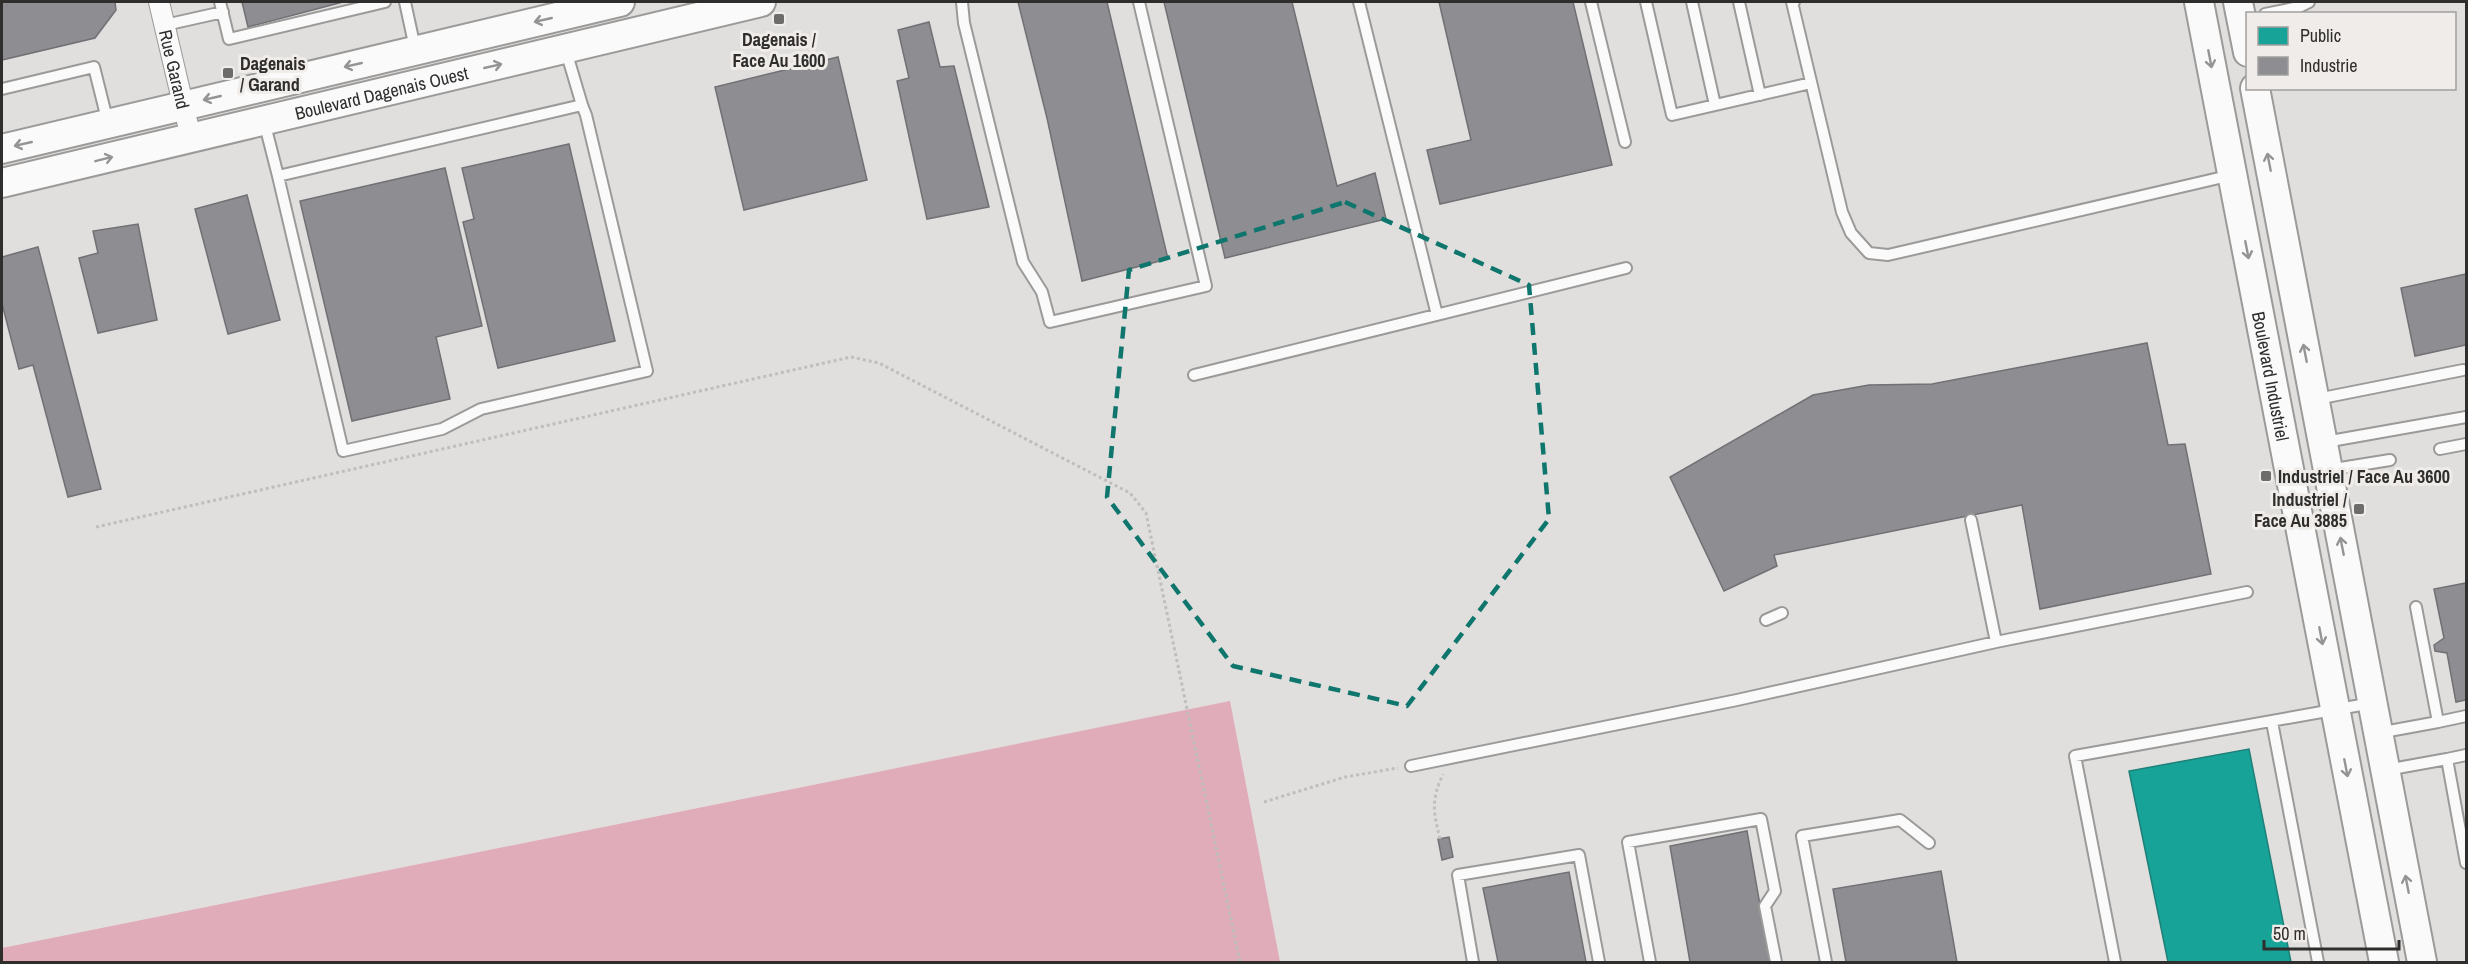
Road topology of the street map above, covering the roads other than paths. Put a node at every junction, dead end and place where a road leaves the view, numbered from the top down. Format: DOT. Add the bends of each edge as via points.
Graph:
graph roads {
  1 [pos="159,2"];
  2 [pos="385,2"];
  3 [pos="405,2"];
  4 [pos="761,2"];
  5 [pos="962,2"];
  6 [pos="1139,2"];
  7 [pos="1359,2"];
  8 [pos="1591,2"];
  9 [pos="1646,2"];
  10 [pos="1692,2"];
  11 [pos="1739,2"];
  12 [pos="1793,2"];
  13 [pos="2199,2"];
  14 [pos="2302,3"];
  15 [pos="598,4"];
  16 [pos="222,7"];
  17 [pos="2248,12"];
  18 [pos="165,25"];
  19 [pos="565,49"];
  20 [pos="415,50"];
  21 [pos="1811,83"];
  22 [pos="2,89"];
  23 [pos="2254,90"];
  24 [pos="1760,95"];
  25 [pos="183,105"];
  26 [pos="582,105"];
  27 [pos="1715,105"];
  28 [pos="264,121"];
  29 [pos="108,123"];
  30 [pos="191,138"];
  31 [pos="1625,142"];
  32 [pos="2,149"];
  33 [pos="2233,175"];
  34 [pos="278,176"];
  35 [pos="2,183"];
  36 [pos="1626,268"];
  37 [pos="1437,315"];
  38 [pos="2463,370"];
  39 [pos="1194,375"];
  40 [pos="2314,400"];
  41 [pos="2466,417"];
  42 [pos="2466,444"];
  43 [pos="2440,449"];
  44 [pos="2325,456"];
  45 [pos="2391,460"];
  46 [pos="1971,520"];
  47 [pos="2247,592"];
  48 [pos="2416,607"];
  49 [pos="1782,613"];
  50 [pos="1766,621"];
  51 [pos="1996,642"];
  52 [pos="2372,704"];
  53 [pos="2335,710"];
  54 [pos="2466,716"];
  55 [pos="2272,722"];
  56 [pos="2438,722"];
  57 [pos="2378,733"];
  58 [pos="2466,755"];
  59 [pos="2447,759"];
  60 [pos="1411,766"];
  61 [pos="2385,770"];
  62 [pos="1929,843"];
  63 [pos="2466,863"];
  64 [pos="1473,963"];
  65 [pos="1599,963"];
  66 [pos="1650,963"];
  67 [pos="1776,963"];
  68 [pos="1826,963"];
  69 [pos="2115,963"];
  70 [pos="2318,963"];
  71 [pos="2384,963"];
  72 [pos="2422,963"];
  1 -- 18 [label="street, Rue Garand"];
  2 -- 16 [label="lane" via="229,39"];
  3 -- 20 [label="lane"];
  4 -- 19 [label="street, Boulevard Dagenais Ouest"];
  5 -- 6 [label="lane" via="1023,262 1042,292 1050,322 1206,286"];
  7 -- 37 [label="lane"];
  8 -- 31 [label="lane"];
  9 -- 27 [label="lane" via="1672,115"];
  10 -- 27 [label="lane"];
  11 -- 24 [label="lane"];
  12 -- 21 [label="lane"];
  13 -- 33 [label="street, Boulevard Industriel, one-way"];
  14 -- 17 [label="lane"];
  15 -- 20 [label="street, Boulevard Dagenais Ouest, one-way"];
  16 -- 18 [label="lane"];
  18 -- 25 [label="street, Rue Garand"];
  19 -- 26 [label="lane"];
  28 -- 19 [label="street, Boulevard Dagenais Ouest, one-way"];
  20 -- 25 [label="street, Boulevard Dagenais Ouest, one-way"];
  21 -- 24 [label="lane"];
  21 -- 33 [label="lane" via="1847,224 1864,249 1874,255 1888,255"];
  22 -- 29 [label="lane" via="94,67"];
  40 -- 23 [label="street, one-way"];
  24 -- 27 [label="lane"];
  25 -- 29 [label="street, Boulevard Dagenais Ouest"];
  25 -- 30 [label="street, Rue Garand"];
  26 -- 34 [label="lane"];
  26 -- 34 [label="lane" via="647,371 481,409 442,429 343,451"];
  28 -- 30 [label="street, Boulevard Dagenais Ouest"];
  28 -- 34 [label="lane"];
  29 -- 32 [label="street, Boulevard Dagenais Ouest, one-way"];
  35 -- 30 [label="street, Boulevard Dagenais Ouest, one-way"];
  33 -- 53 [label="street, Boulevard Industriel, one-way"];
  36 -- 37 [label="lane"];
  37 -- 39 [label="lane"];
  38 -- 40 [label="lane"];
  40 -- 44 [label="street"];
  41 -- 44 [label="lane"];
  42 -- 43 [label="lane"];
  44 -- 45 [label="lane"];
  52 -- 44 [label="street, one-way"];
  46 -- 51 [label="lane"];
  47 -- 51 [label="lane"];
  48 -- 56 [label="lane"];
  49 -- 50 [label="lane"];
  51 -- 60 [label="lane"];
  52 -- 53 [label="lane"];
  52 -- 57 [label="street"];
  53 -- 55 [label="lane"];
  53 -- 71 [label="street, Boulevard Industriel, one-way"];
  54 -- 56 [label="lane"];
  55 -- 69 [label="lane" via="2075,756"];
  55 -- 70 [label="lane"];
  56 -- 57 [label="lane"];
  57 -- 61 [label="street"];
  58 -- 59 [label="lane"];
  59 -- 61 [label="lane"];
  59 -- 63 [label="lane"];
  72 -- 61 [label="street, one-way"];
  62 -- 68 [label="lane" via="1900,820 1802,836"];
  64 -- 65 [label="lane" via="1458,875 1579,855"];
  66 -- 67 [label="lane" via="1628,842 1761,819 1775,891 1765,906"];
}
